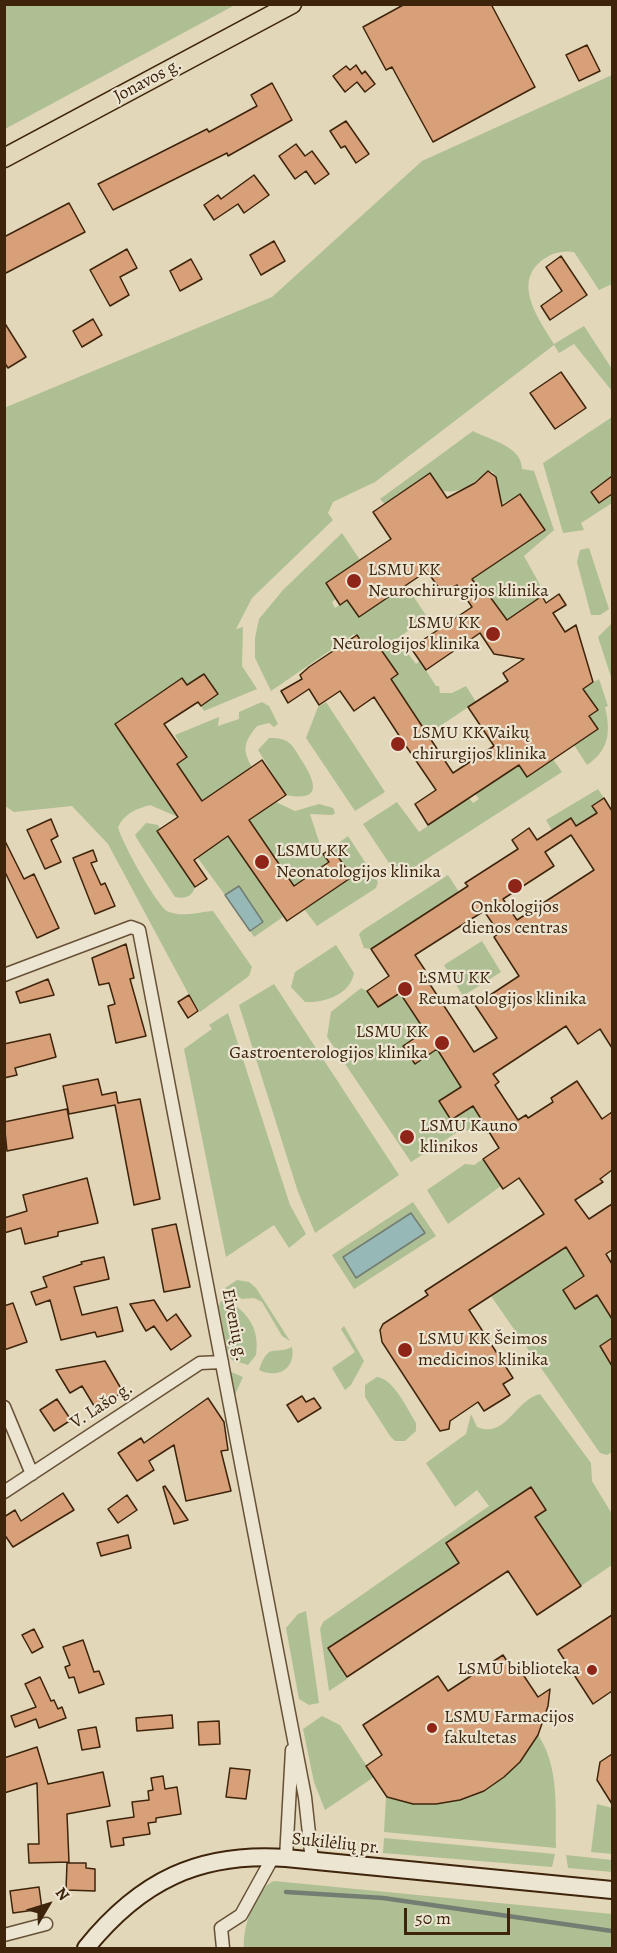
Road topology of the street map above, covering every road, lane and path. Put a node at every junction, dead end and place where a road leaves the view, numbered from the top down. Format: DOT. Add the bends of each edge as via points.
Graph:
graph roads {
  1 [pos="292,4"];
  2 [pos="4,158"];
  3 [pos="4,975"];
  4 [pos="222,1362"];
  5 [pos="4,1407"];
  6 [pos="32,1474"];
  7 [pos="4,1492"];
  8 [pos="294,1737"];
  9 [pos="280,1857"];
  10 [pos="312,1861"];
  11 [pos="612,1890"];
  12 [pos="46,1924"];
  13 [pos="4,1935"];
  14 [pos="86,1948"];
  15 [pos="224,1948"];
  1 -- 2 [label="main road, Jonavos g."];
  3 -- 4 [label="street, Eivenių g." via="131,927 139,930"];
  4 -- 6 [label="street, V. Lašo g." via="200,1363"];
  4 -- 8 [label="street, Eivenių g."];
  5 -- 6 [label="street"];
  6 -- 7 [label="street, V. Lašo g."];
  8 -- 9 [label="street, Eivenių g."];
  8 -- 10 [label="street, Eivenių g."];
  9 -- 10 [label="main road, Sukilėlių pr."];
  9 -- 14 [label="main road, Sukilėlių pr." via="218,1860 162,1881 122,1908"];
  9 -- 15 [label="street" via="241,1915 221,1928"];
  10 -- 11 [label="main road, Sukilėlių pr."];
  12 -- 13 [label="street"];
}
